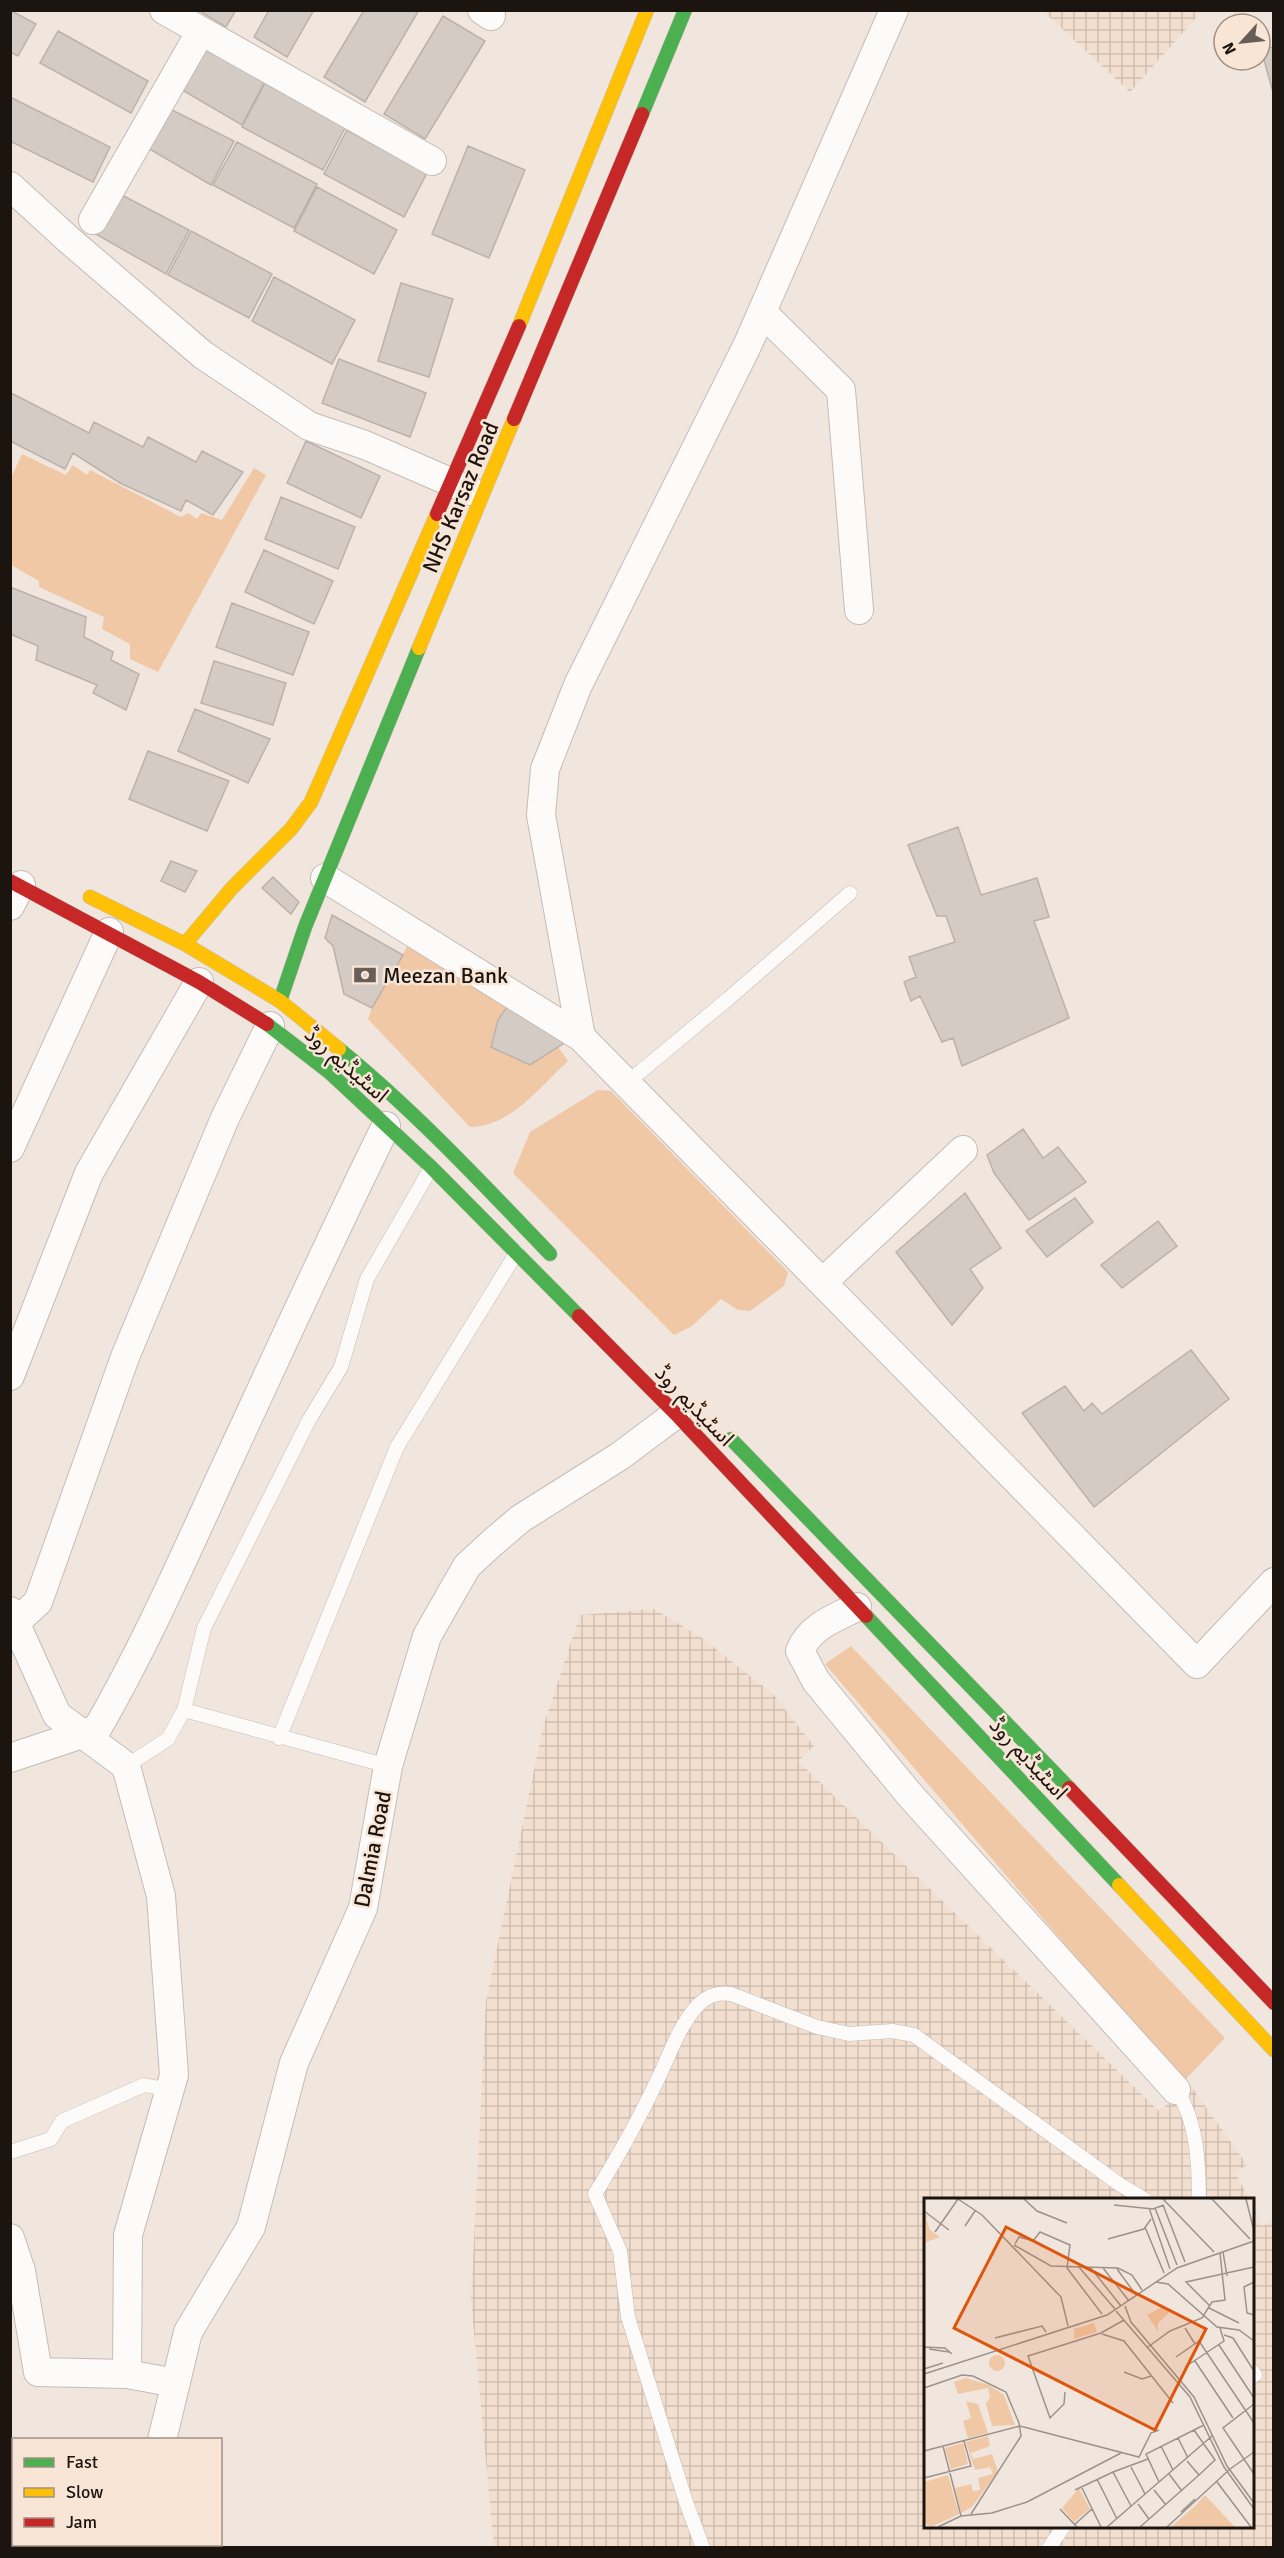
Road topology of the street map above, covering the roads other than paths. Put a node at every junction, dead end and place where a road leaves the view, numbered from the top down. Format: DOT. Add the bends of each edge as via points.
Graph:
graph roads {
  1 [pos="165,10"];
  2 [pos="647,10"];
  3 [pos="685,10"];
  4 [pos="894,10"];
  5 [pos="201,31"];
  6 [pos="432,161"];
  7 [pos="10,186"];
  8 [pos="93,220"];
  9 [pos="762,312"];
  10 [pos="451,482"];
  11 [pos="483,496"];
  12 [pos="859,610"];
  13 [pos="325,878"];
  14 [pos="14,891"];
  15 [pos="850,892"];
  16 [pos="82,893"];
  17 [pos="110,932"];
  18 [pos="185,944"];
  19 [pos="199,982"];
  20 [pos="275,1014"];
  21 [pos="581,1037"];
  22 [pos="628,1082"];
  23 [pos="386,1126"];
  24 [pos="10,1148"];
  25 [pos="963,1150"];
  26 [pos="431,1167"];
  27 [pos="517,1252"];
  28 [pos="560,1263"];
  29 [pos="823,1282"];
  30 [pos="10,1376"];
  31 [pos="676,1414"];
  32 [pos="718,1426"];
  33 [pos="1274,1582"];
  34 [pos="857,1607"];
  35 [pos="13,1617"];
  36 [pos="184,1710"];
  37 [pos="84,1735"];
  38 [pos="279,1738"];
  39 [pos="10,1758"];
  40 [pos="126,1766"];
  41 [pos="388,1766"];
  42 [pos="1274,2003"];
  43 [pos="1274,2050"];
  44 [pos="170,2090"];
  45 [pos="1176,2090"];
  46 [pos="10,2152"];
  47 [pos="1144,2198"];
  48 [pos="1199,2198"];
  49 [pos="10,2238"];
  50 [pos="127,2374"];
  51 [pos="176,2383"];
  52 [pos="162,2438"];
  53 [pos="1063,2528"];
  54 [pos="704,2547"];
  55 [pos="1049,2547"];
  1 -- 5 [label="street"];
  2 -- 10 [label="main road"];
  3 -- 11 [label="main road, NHS Karsaz Road"];
  4 -- 9 [label="street"];
  5 -- 6 [label="street"];
  5 -- 8 [label="street"];
  7 -- 10 [label="street" via="203,355 309,426"];
  9 -- 12 [label="street" via="841,390"];
  9 -- 21 [label="street" via="578,685 544,769 541,815"];
  10 -- 11 [label="street"];
  10 -- 18 [label="main road" via="316,804 232,888"];
  11 -- 13 [label="main road, NHS Karsaz Road" via="344,814"];
  13 -- 20 [label="main road, NHS Karsaz Road"];
  13 -- 21 [label="street"];
  14 -- 17 [label="main road, اسٹیڈیم روڈ"];
  15 -- 22 [label="lane"];
  16 -- 18 [label="main road, اسٹیڈیم روڈ"];
  17 -- 19 [label="main road, اسٹیڈیم روڈ"];
  17 -- 24 [label="street"];
  18 -- 20 [label="main road, اسٹیڈیم روڈ"];
  19 -- 20 [label="main road, اسٹیڈیم روڈ"];
  19 -- 30 [label="street" via="89,1173"];
  20 -- 23 [label="main road, اسٹیڈیم روڈ"];
  20 -- 28 [label="main road, اسٹیڈیم روڈ" via="372,1076"];
  20 -- 35 [label="street" via="225,1118 124,1357 38,1602"];
  21 -- 22 [label="street"];
  22 -- 29 [label="street"];
  23 -- 26 [label="main road, اسٹیڈیم روڈ"];
  23 -- 37 [label="street" via="120,1689 97,1729"];
  25 -- 29 [label="street"];
  26 -- 27 [label="main road, اسٹیڈیم روڈ"];
  26 -- 36 [label="lane" via="368,1279 340,1367 309,1420 204,1628"];
  27 -- 31 [label="main road, اسٹیڈیم روڈ"];
  27 -- 38 [label="lane" via="398,1447"];
  29 -- 33 [label="street" via="1197,1664"];
  31 -- 34 [label="main road, اسٹیڈیم روڈ"];
  31 -- 41 [label="street, Dalmia Road" via="620,1456 520,1519 467,1566 427,1636"];
  32 -- 42 [label="main road, اسٹیڈیم روڈ"];
  34 -- 43 [label="main road, اسٹیڈیم روڈ"];
  34 -- 45 [label="street" via="813,1629 804,1641 800,1651 816,1682 909,1794"];
  35 -- 37 [label="street" via="57,1715"];
  36 -- 38 [label="lane"];
  36 -- 40 [label="lane" via="168,1739"];
  37 -- 39 [label="street"];
  37 -- 40 [label="street"];
  38 -- 41 [label="lane"];
  40 -- 44 [label="street" via="161,1896 174,2075"];
  41 -- 51 [label="street, Dalmia Road" via="363,1908 294,2063 251,2227 188,2332"];
  44 -- 46 [label="lane" via="144,2085 62,2121 51,2139"];
  44 -- 50 [label="street" via="128,2235"];
  45 -- 48 [label="lane" via="1190,2113"];
  47 -- 54 [label="lane" via="1119,2184 914,2035 892,2031 849,2034 817,2027 731,1994 708,1996 677,2035 632,2134 595,2193 620,2251 628,2318"];
  49 -- 50 [label="street" via="21,2271 38,2372"];
  50 -- 51 [label="street"];
  51 -- 52 [label="street, Dalmia Road"];
  53 -- 55 [label="lane"];
}
